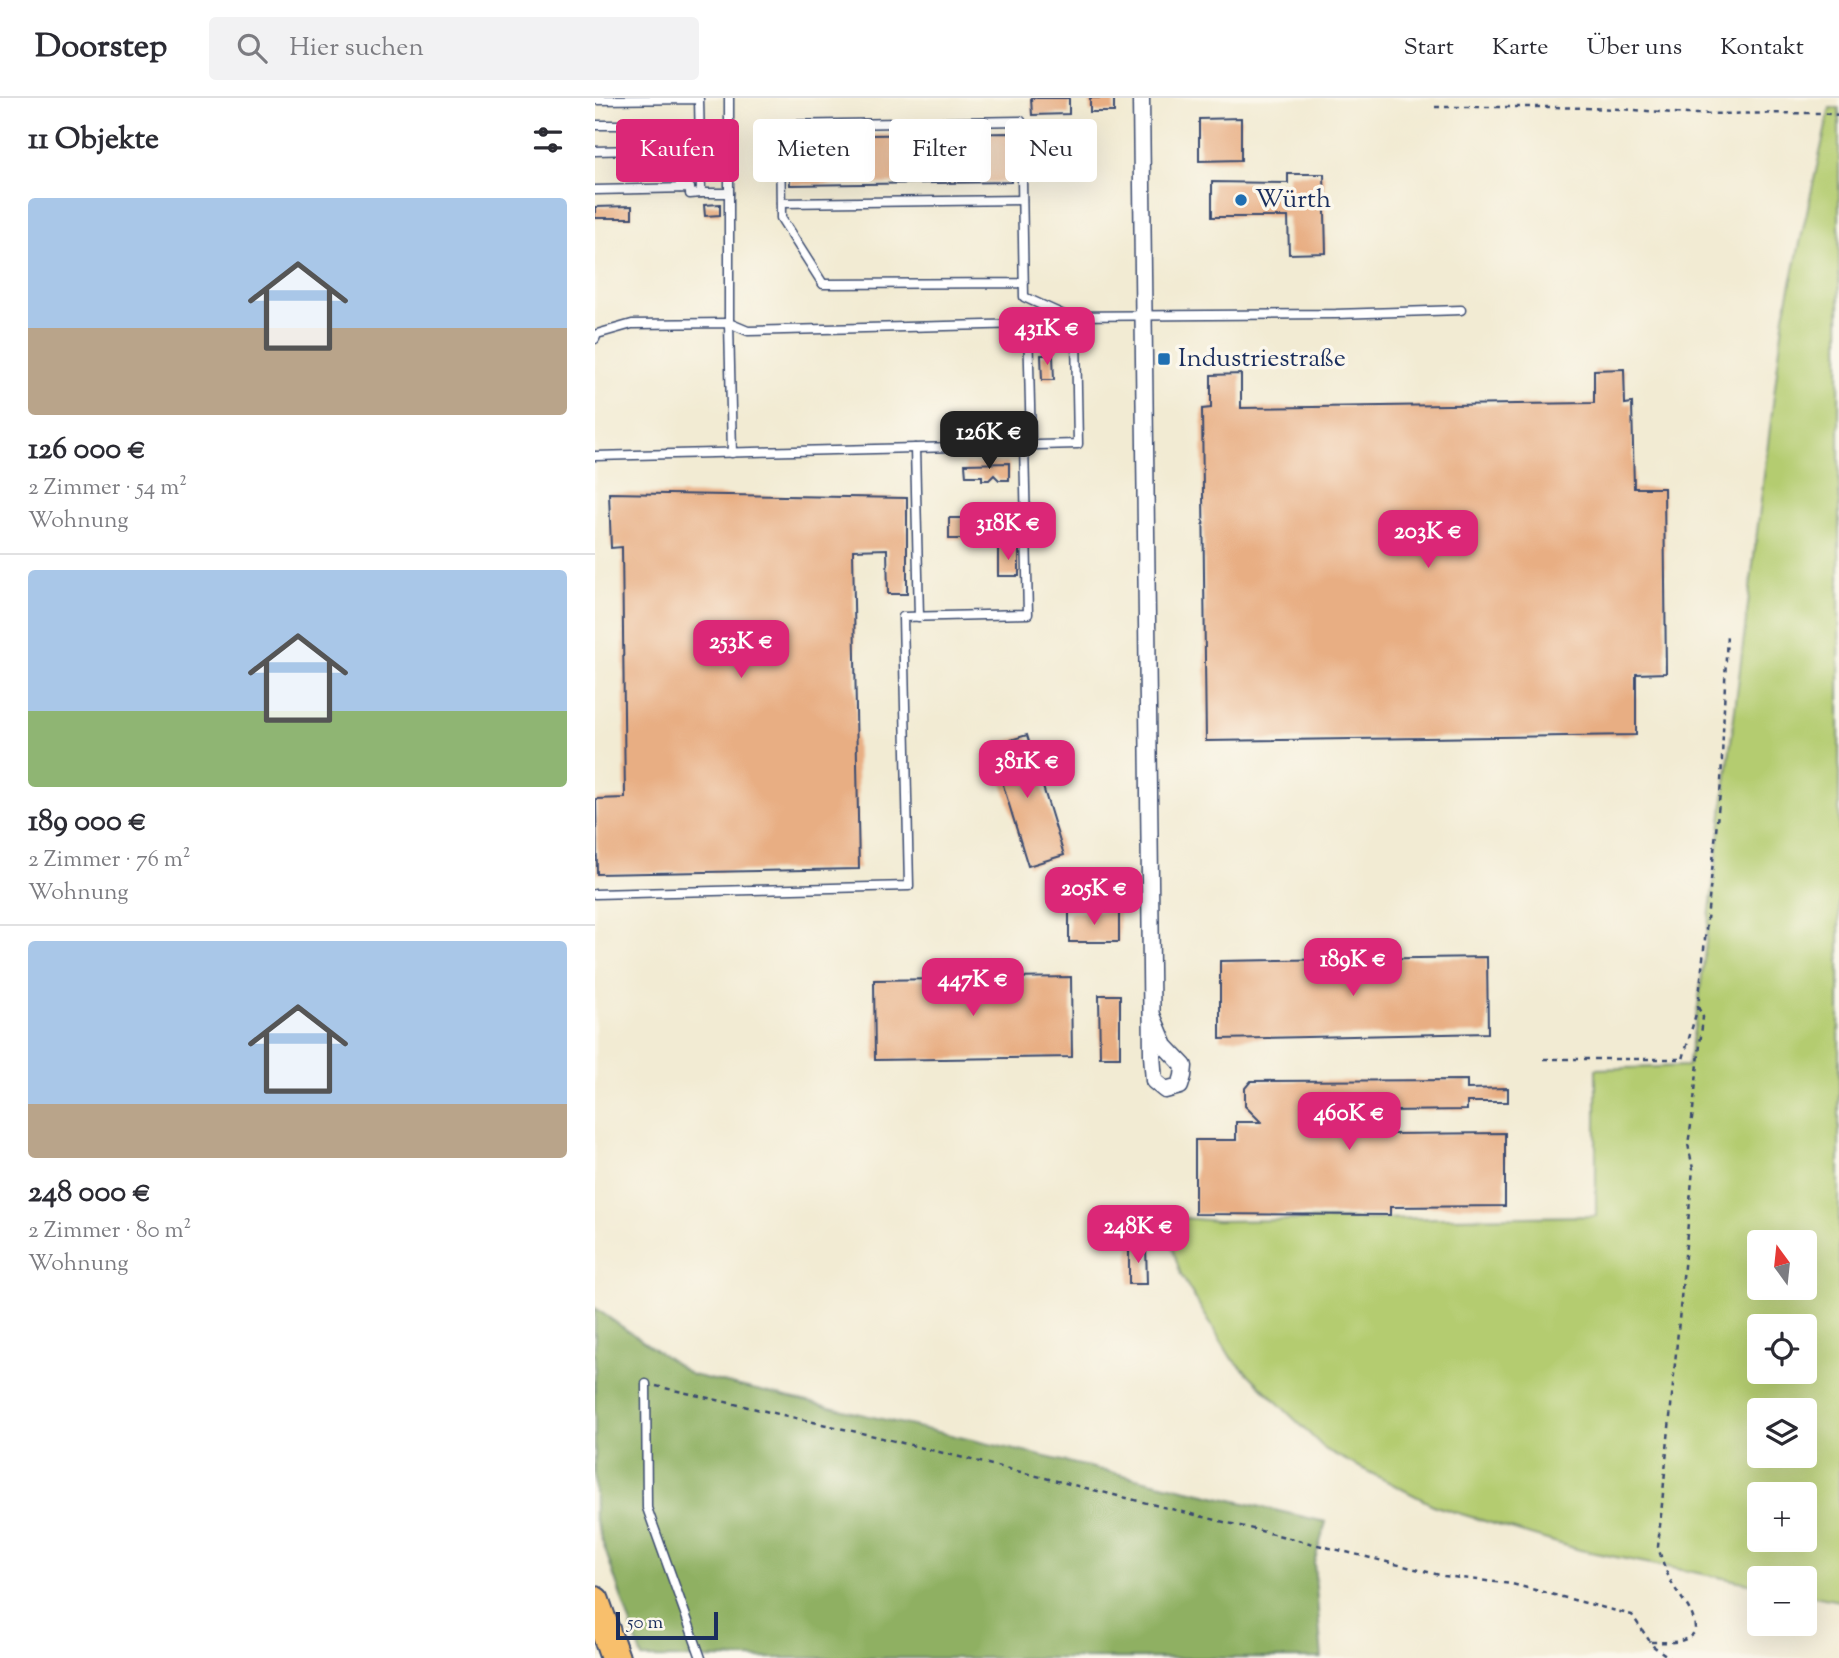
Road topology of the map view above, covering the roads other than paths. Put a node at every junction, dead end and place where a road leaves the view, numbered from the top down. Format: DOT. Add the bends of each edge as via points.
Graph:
graph roads {
  1 [pos="729,98"];
  2 [pos="1141,98"];
  3 [pos="595,100"];
  4 [pos="595,125"];
  5 [pos="616,125"];
  6 [pos="616,150"];
  7 [pos="595,151"];
  8 [pos="680,182"];
  9 [pos="680,188"];
  10 [pos="595,190"];
  11 [pos="701,193"];
  12 [pos="729,193"];
  13 [pos="1022,200"];
  14 [pos="781,203"];
  15 [pos="1024,284"];
  16 [pos="1461,310"];
  17 [pos="1143,315"];
  18 [pos="1066,316"];
  19 [pos="729,323"];
  20 [pos="1028,324"];
  21 [pos="1076,336"];
  22 [pos="595,339"];
  23 [pos="1027,445"];
  24 [pos="915,448"];
  25 [pos="732,453"];
  26 [pos="595,456"];
  27 [pos="919,617"];
  28 [pos="595,894"];
  29 [pos="1152,1015"];
  30 [pos="646,1384"];
  31 [pos="595,1601"];
  32 [pos="615,1658"];
  33 [pos="701,1658"];
  1 -- 12 [label="lane"];
  2 -- 17 [label="street"];
  3 -- 11 [label="lane" via="699,99"];
  4 -- 5 [label="lane"];
  6 -- 7 [label="lane"];
  8 -- 9 [label="lane"];
  9 -- 10 [label="lane"];
  9 -- 11 [label="lane" via="690,188 690,194"];
  11 -- 12 [label="lane"];
  12 -- 19 [label="lane"];
  13 -- 14 [label="lane"];
  13 -- 14 [label="lane" via="1021,121 780,125"];
  13 -- 15 [label="lane"];
  14 -- 15 [label="lane" via="781,218 823,284"];
  15 -- 18 [label="lane" via="1024,297"];
  16 -- 17 [label="lane"];
  17 -- 18 [label="lane"];
  17 -- 29 [label="street"];
  18 -- 20 [label="lane"];
  19 -- 20 [label="lane" via="748,331"];
  19 -- 22 [label="lane" via="632,324 597,334"];
  19 -- 25 [label="lane"];
  20 -- 23 [label="lane"];
  21 -- 23 [label="lane" via="1078,444"];
  23 -- 24 [label="lane"];
  23 -- 27 [label="lane" via="1028,614"];
  24 -- 25 [label="lane"];
  24 -- 27 [label="lane"];
  25 -- 26 [label="lane"];
  27 -- 28 [label="lane" via="903,617 909,886"];
  30 -- 33 [label="lane" via="647,1508"];
  31 -- 32 [label="highway"];
}
